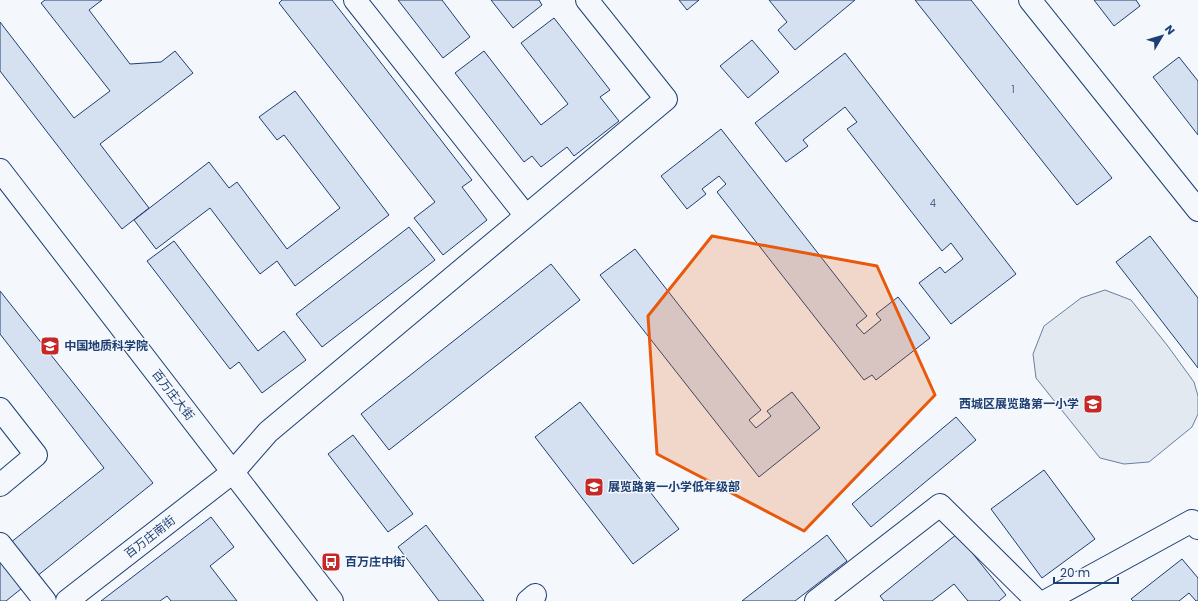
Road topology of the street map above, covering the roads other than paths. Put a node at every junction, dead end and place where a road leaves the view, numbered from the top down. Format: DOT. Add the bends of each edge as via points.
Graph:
graph roads {
  1 [pos="355,0"];
  2 [pos="587,0"];
  3 [pos="1030,0"];
  4 [pos="0,170"];
  5 [pos="1198,210"];
  6 [pos="526,216"];
  7 [pos="0,409"];
  8 [pos="233,472"];
  9 [pos="0,485"];
  10 [pos="1196,521"];
  11 [pos="0,544"];
  12 [pos="45,601"];
  13 [pos="67,601"];
  14 [pos="332,601"];
  15 [pos="816,601"];
  16 [pos="1037,601"];
  17 [pos="1046,601"];
  1 -- 6 [label="street"];
  2 -- 6 [label="street, 百万庄南街" via="666,99"];
  3 -- 5 [label="street"];
  4 -- 8 [label="street, 百万庄大街"];
  6 -- 8 [label="street, 百万庄南街" via="268,432"];
  7 -- 9 [label="street" via="36,455"];
  8 -- 13 [label="street, 百万庄南街"];
  8 -- 14 [label="street, 百万庄大街"];
  10 -- 17 [label="street"];
  11 -- 12 [label="street"];
  15 -- 16 [label="street" via="940,505"];
}
